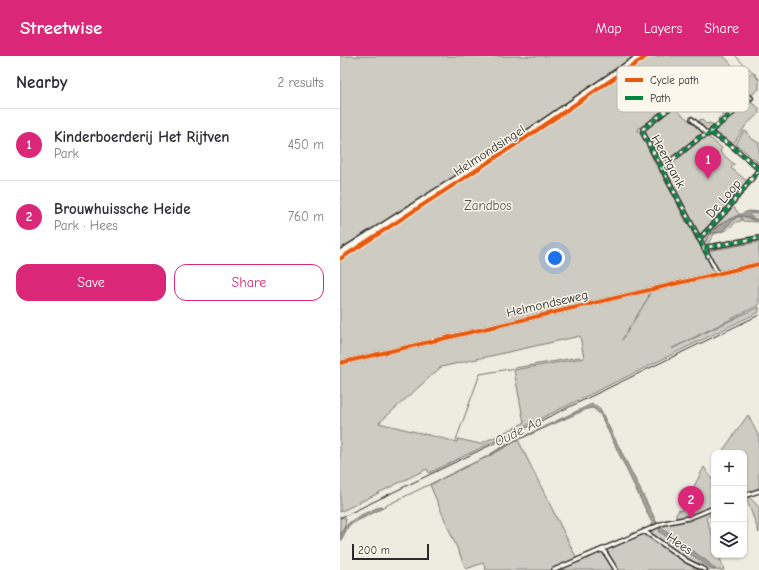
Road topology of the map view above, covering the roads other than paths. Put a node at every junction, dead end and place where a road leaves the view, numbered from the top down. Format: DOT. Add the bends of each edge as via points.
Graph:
graph roads {
  1 [pos="640,56"];
  2 [pos="625,66"];
  3 [pos="617,72"];
  4 [pos="664,112"];
  5 [pos="734,112"];
  6 [pos="692,119"];
  7 [pos="709,134"];
  8 [pos="662,168"];
  9 [pos="759,168"];
  10 [pos="755,175"];
  11 [pos="759,179"];
  12 [pos="759,238"];
  13 [pos="699,239"];
  14 [pos="704,250"];
  15 [pos="340,253"];
  16 [pos="759,264"];
  17 [pos="718,274"];
  18 [pos="340,362"];
  19 [pos="759,491"];
  20 [pos="747,495"];
  21 [pos="711,509"];
  22 [pos="644,531"];
  23 [pos="603,549"];
  24 [pos="554,570"];
  25 [pos="616,570"];
  26 [pos="705,570"];
  1 -- 2 [label="main road, Helmondsingel"];
  3 -- 15 [label="main road, Helmondsingel" via="522,137"];
  4 -- 8 [label="street, Heertgank" via="643,129"];
  5 -- 7 [label="street, Heertgank"];
  6 -- 7 [label="street"];
  7 -- 8 [label="street" via="699,138"];
  7 -- 9 [label="street" via="732,146"];
  8 -- 13 [label="street, Heertgank"];
  9 -- 10 [label="street, De Loop"];
  10 -- 11 [label="street"];
  10 -- 13 [label="street, De Loop"];
  12 -- 14 [label="street" via="708,247"];
  13 -- 14 [label="street"];
  14 -- 17 [label="street"];
  16 -- 17 [label="street, Helmondseweg"];
  17 -- 18 [label="street, Helmondseweg"];
  19 -- 20 [label="street"];
  21 -- 22 [label="street, Hees"];
  22 -- 23 [label="street, Hees"];
  22 -- 26 [label="street, Hees" via="687,561"];
  23 -- 24 [label="street, Hees"];
  23 -- 25 [label="street"];
}
